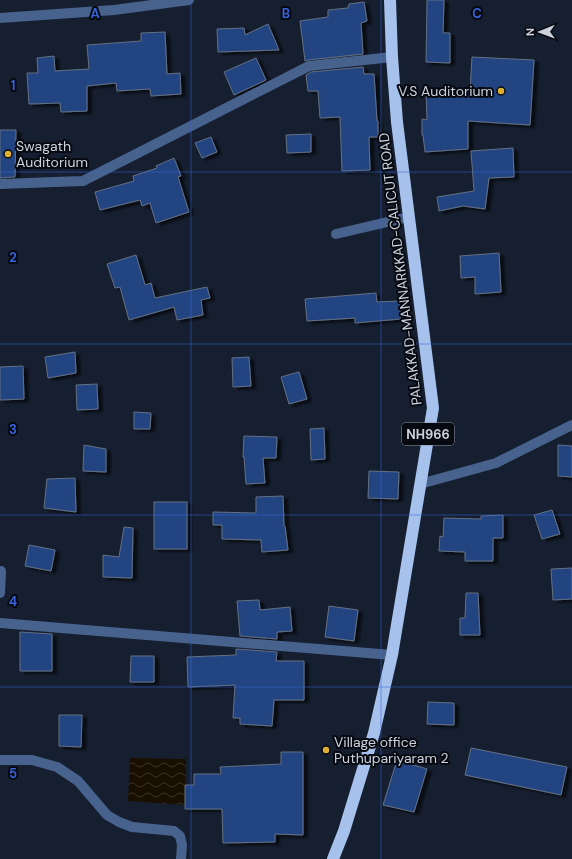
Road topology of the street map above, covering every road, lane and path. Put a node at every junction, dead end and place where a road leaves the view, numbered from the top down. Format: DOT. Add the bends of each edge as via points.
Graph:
graph roads {
  1 [pos="189,0"];
  2 [pos="390,0"];
  3 [pos="0,18"];
  4 [pos="392,57"];
  5 [pos="0,184"];
  6 [pos="409,217"];
  7 [pos="336,234"];
  8 [pos="572,425"];
  9 [pos="420,484"];
  10 [pos="0,571"];
  11 [pos="0,593"];
  12 [pos="0,623"];
  13 [pos="392,655"];
  14 [pos="0,760"];
  15 [pos="181,859"];
  16 [pos="333,859"];
  1 -- 3 [label="street" via="114,10"];
  2 -- 4 [label="highway, PALAKKAD-MANNARKKAD-CALICUT ROAD / NH966"];
  4 -- 5 [label="street" via="309,66 83,181"];
  4 -- 6 [label="highway, PALAKKAD-MANNARKKAD-CALICUT ROAD / NH966"];
  6 -- 7 [label="street"];
  6 -- 9 [label="highway, PALAKKAD-MANNARKKAD-CALICUT ROAD / NH966" via="433,408"];
  8 -- 9 [label="street" via="496,463"];
  9 -- 13 [label="highway, PALAKKAD-MANNARKKAD-CALICUT ROAD / NH966"];
  10 -- 11 [label="street"];
  12 -- 13 [label="street"];
  13 -- 16 [label="highway, PALAKKAD-MANNARKKAD-CALICUT ROAD / NH966" via="374,733"];
  14 -- 15 [label="street" via="32,760 56,768 78,781 107,815 119,822 132,827 174,831 180,836"];
}
